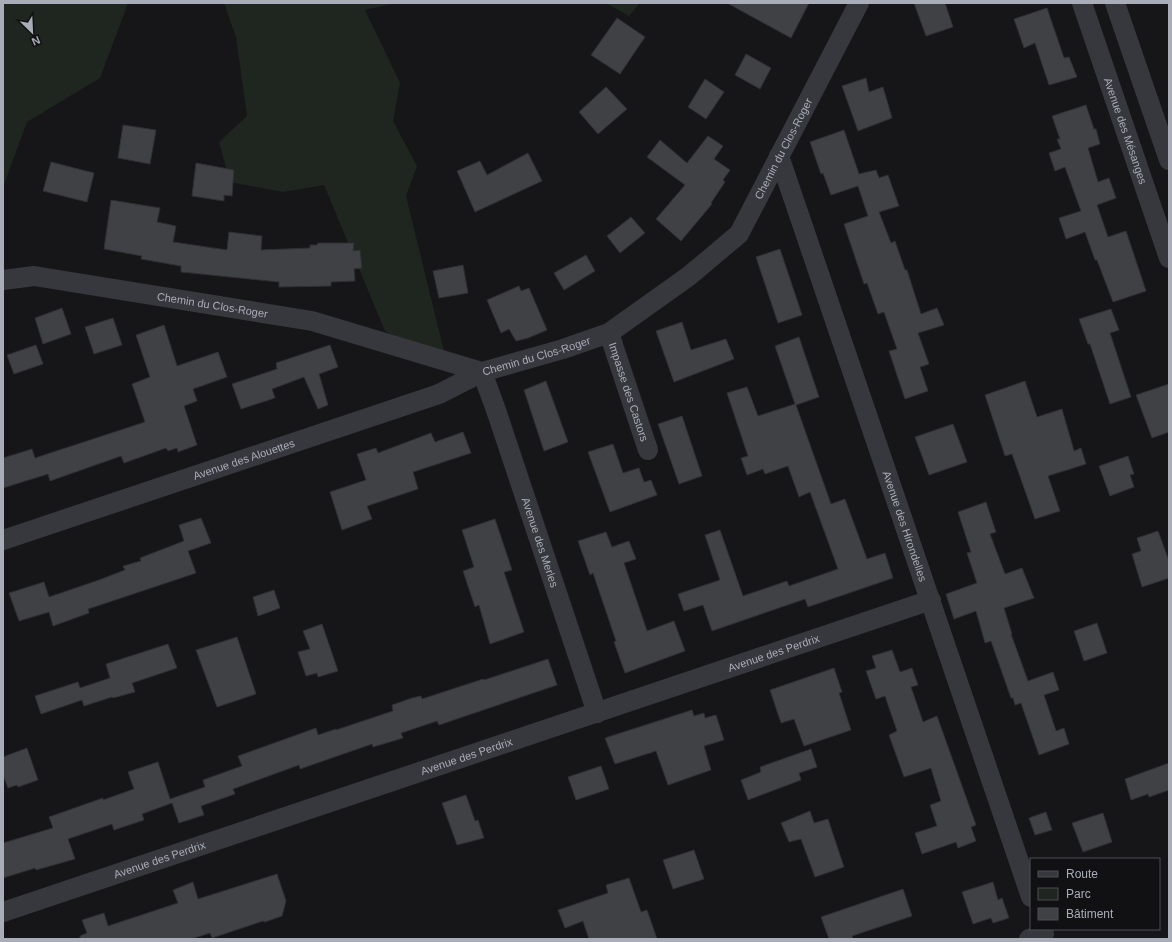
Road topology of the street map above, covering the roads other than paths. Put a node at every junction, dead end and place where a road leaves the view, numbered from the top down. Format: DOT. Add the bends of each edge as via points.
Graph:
graph roads {
  1 [pos="859,3"];
  2 [pos="1082,3"];
  3 [pos="1116,3"];
  4 [pos="779,156"];
  5 [pos="1169,160"];
  6 [pos="1169,258"];
  7 [pos="3,280"];
  8 [pos="609,333"];
  9 [pos="482,372"];
  10 [pos="648,450"];
  11 [pos="3,540"];
  12 [pos="931,600"];
  13 [pos="597,713"];
  14 [pos="1030,894"];
  15 [pos="3,912"];
  1 -- 4 [label="street, Chemin du Clos-Roger"];
  2 -- 6 [label="street, Avenue des Mésanges"];
  3 -- 5 [label="street"];
  4 -- 8 [label="street, Chemin du Clos-Roger" via="739,234 689,276"];
  4 -- 12 [label="street, Avenue des Hirondelles"];
  7 -- 9 [label="street, Chemin du Clos-Roger" via="34,276 312,321"];
  8 -- 9 [label="street, Chemin du Clos-Roger"];
  8 -- 10 [label="street, Impasse des Castors"];
  9 -- 11 [label="street, Avenue des Alouettes" via="439,394"];
  9 -- 13 [label="street, Avenue des Merles"];
  12 -- 13 [label="street, Avenue des Perdrix"];
  12 -- 14 [label="street, Avenue des Hirondelles"];
  13 -- 15 [label="street, Avenue des Perdrix"];
}
